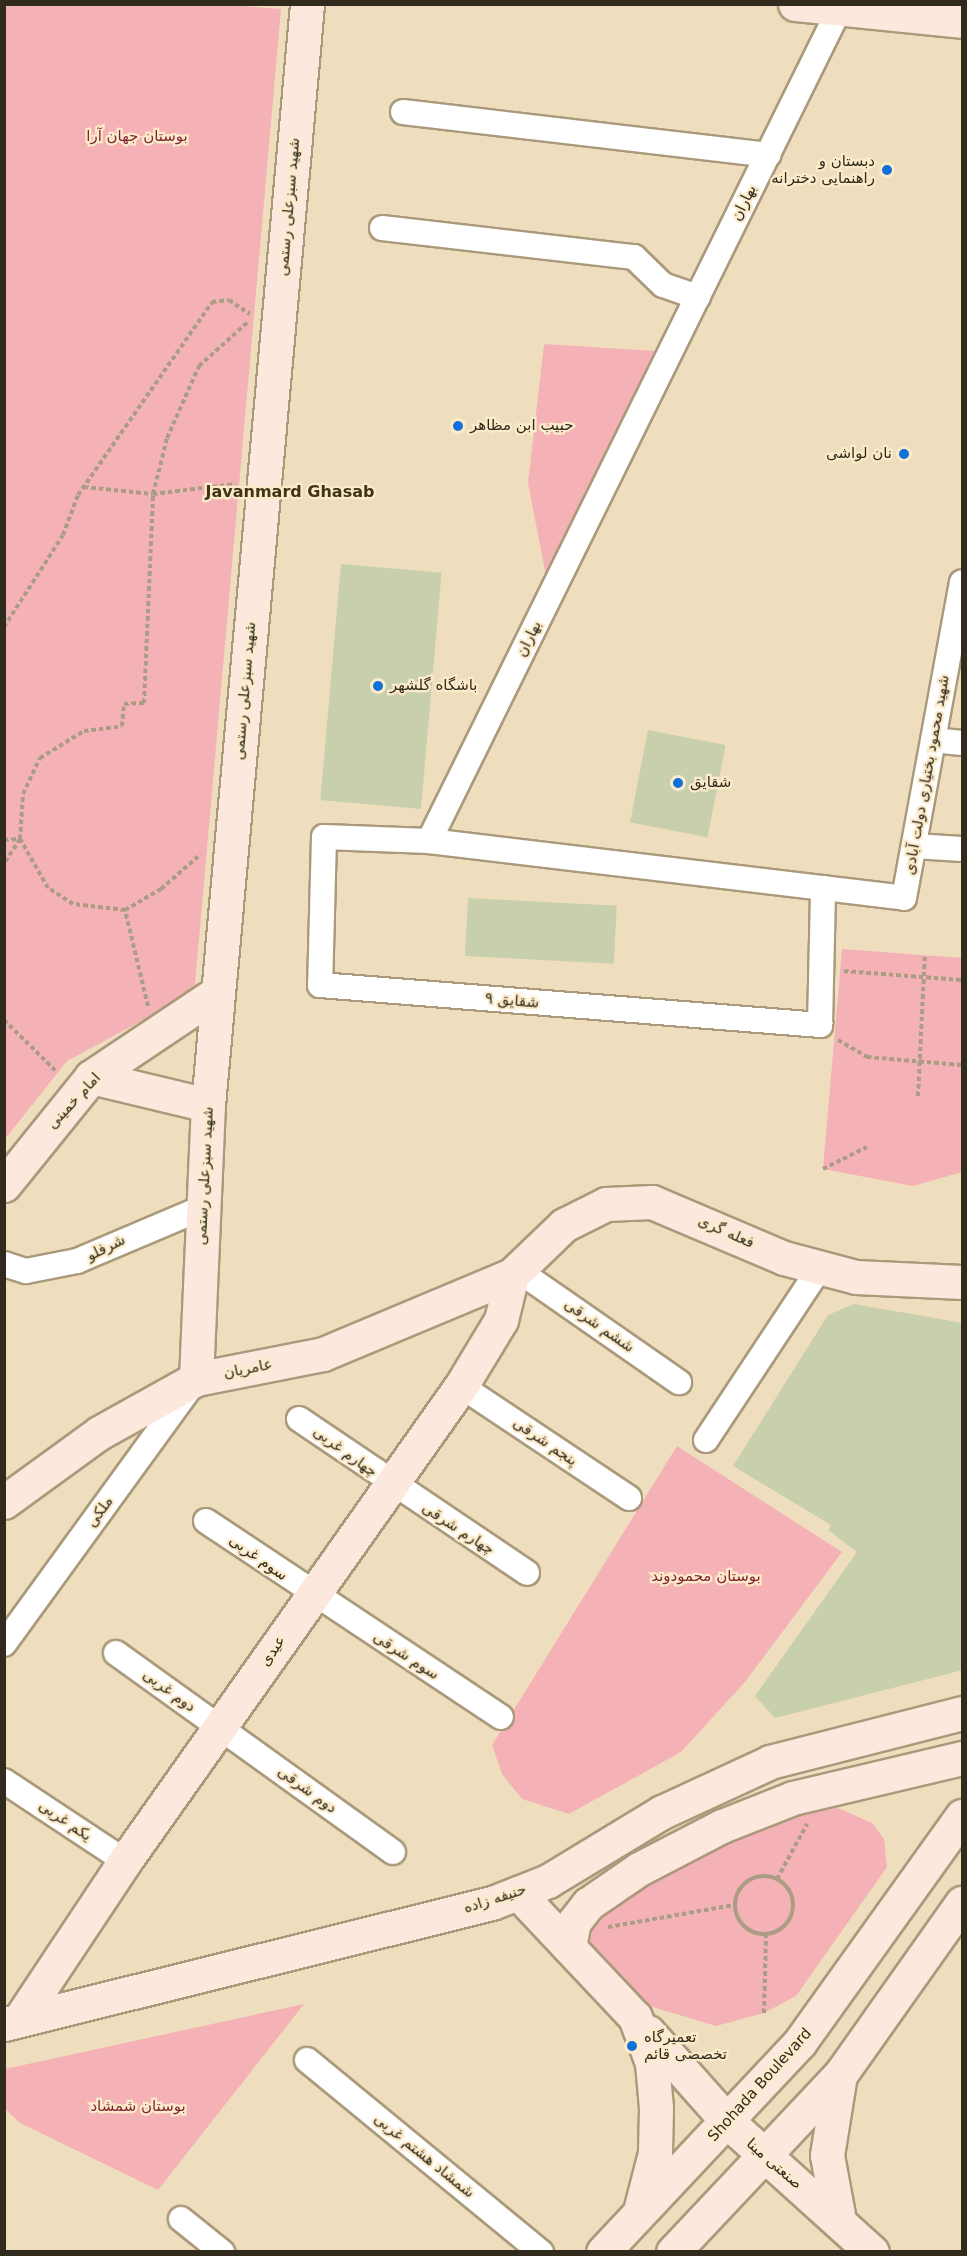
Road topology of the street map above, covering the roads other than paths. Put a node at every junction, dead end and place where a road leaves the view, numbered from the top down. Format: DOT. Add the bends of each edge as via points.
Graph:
graph roads {
  1 [pos="307,4"];
  2 [pos="795,4"];
  3 [pos="840,8"];
  4 [pos="963,21"];
  5 [pos="403,112"];
  6 [pos="768,155"];
  7 [pos="382,228"];
  8 [pos="698,297"];
  9 [pos="963,582"];
  10 [pos="958,630"];
  11 [pos="933,740"];
  12 [pos="963,743"];
  13 [pos="429,841"];
  14 [pos="914,846"];
  15 [pos="963,849"];
  16 [pos="823,888"];
  17 [pos="218,992"];
  18 [pos="92,1077"];
  19 [pos="208,1105"];
  20 [pos="4,1185"];
  21 [pos="204,1207"];
  22 [pos="4,1264"];
  23 [pos="820,1268"];
  24 [pos="516,1273"];
  25 [pos="963,1282"];
  26 [pos="196,1379"];
  27 [pos="679,1382"];
  28 [pos="461,1386"];
  29 [pos="299,1419"];
  30 [pos="706,1440"];
  31 [pos="390,1484"];
  32 [pos="629,1498"];
  33 [pos="4,1502"];
  34 [pos="206,1521"];
  35 [pos="527,1573"];
  36 [pos="311,1595"];
  37 [pos="4,1644"];
  38 [pos="116,1653"];
  39 [pos="963,1713"];
  40 [pos="501,1717"];
  41 [pos="221,1728"];
  42 [pos="963,1758"];
  43 [pos="4,1781"];
  44 [pos="963,1816"];
  45 [pos="393,1852"];
  46 [pos="125,1861"];
  47 [pos="518,1893"];
  48 [pos="963,1903"];
  49 [pos="569,1947"];
  50 [pos="635,2017"];
  51 [pos="12,2022"];
  52 [pos="307,2060"];
  53 [pos="840,2075"];
  54 [pos="728,2122"];
  55 [pos="764,2157"];
  56 [pos="639,2213"];
  57 [pos="181,2219"];
  58 [pos="839,2220"];
  59 [pos="222,2252"];
  60 [pos="541,2252"];
  61 [pos="603,2252"];
  62 [pos="673,2252"];
  63 [pos="872,2252"];
  1 -- 17 [label="street, شهید سبزعلی رستمی"];
  2 -- 3 [label="street"];
  3 -- 4 [label="street"];
  3 -- 6 [label="street, بهاران"];
  5 -- 6 [label="street"];
  6 -- 8 [label="street, بهاران"];
  7 -- 8 [label="street" via="634,257 663,285"];
  8 -- 13 [label="street, بهاران"];
  9 -- 10 [label="street, شهید محمود بختیاری دولت آبادی"];
  10 -- 11 [label="street, شهید محمود بختیاری دولت آبادی"];
  11 -- 12 [label="street"];
  11 -- 14 [label="street, شهید محمود بختیاری دولت آبادی"];
  13 -- 16 [label="street"];
  13 -- 16 [label="street, شقایق ۹" via="324,837 320,985 820,1025"];
  14 -- 15 [label="street"];
  14 -- 16 [label="street, شهید محمود بختیاری دولت آبادی" via="904,898"];
  17 -- 18 [label="street, امام خمینی"];
  17 -- 19 [label="street, شهید سبزعلی رستمی"];
  18 -- 19 [label="street"];
  18 -- 20 [label="street, امام خمینی"];
  19 -- 21 [label="street, شهید سبزعلی رستمی"];
  21 -- 22 [label="street, شرفلو" via="77,1262 26,1271"];
  21 -- 26 [label="street, شهید سبزعلی رستمی"];
  23 -- 24 [label="street, فعله گری" via="784,1258 652,1202 606,1204 564,1225"];
  23 -- 25 [label="street, فعله گری" via="856,1277"];
  23 -- 30 [label="street"];
  24 -- 26 [label="street, عامریان" via="323,1354"];
  24 -- 27 [label="street, ششم شرقی"];
  24 -- 28 [label="street, عیدی" via="501,1320"];
  26 -- 33 [label="street, عامریان" via="99,1433"];
  26 -- 37 [label="street, ملکی"];
  28 -- 31 [label="street, عیدی"];
  28 -- 32 [label="street, پنجم شرقی"];
  29 -- 31 [label="street, چهارم غربی"];
  31 -- 35 [label="street, چهارم شرقی"];
  31 -- 36 [label="street, عیدی"];
  34 -- 36 [label="street, سوم غربی"];
  36 -- 40 [label="street, سوم شرقی"];
  36 -- 41 [label="street, عیدی"];
  38 -- 41 [label="street, دوم غربی"];
  39 -- 47 [label="street, حنیفه زاده" via="770,1762 662,1812 548,1881"];
  41 -- 45 [label="street, دوم شرقی"];
  41 -- 46 [label="street, عیدی"];
  42 -- 49 [label="street" via="793,1798 722,1826 639,1869 588,1904 574,1922"];
  43 -- 46 [label="street, یکم غربی"];
  44 -- 54 [label="street, Shohada Boulevard" via="800,2042"];
  46 -- 51 [label="street, عیدی"];
  47 -- 49 [label="street, صنعتی مینا"];
  47 -- 51 [label="street, حنیفه زاده" via="492,1903"];
  48 -- 53 [label="street"];
  49 -- 50 [label="street, صنعتی مینا"];
  50 -- 54 [label="street, صنعتی مینا"];
  50 -- 56 [label="street" via="652,2063 656,2108 655,2153"];
  52 -- 60 [label="street, شمشاد هشتم غربی"];
  53 -- 55 [label="street"];
  53 -- 58 [label="street" via="827,2155"];
  54 -- 55 [label="street, صنعتی مینا"];
  54 -- 56 [label="street, Shohada Boulevard"];
  55 -- 58 [label="street, صنعتی مینا"];
  55 -- 62 [label="street"];
  56 -- 61 [label="street, Shohada Boulevard"];
  57 -- 59 [label="street"];
  58 -- 63 [label="street, صنعتی مینا"];
}
